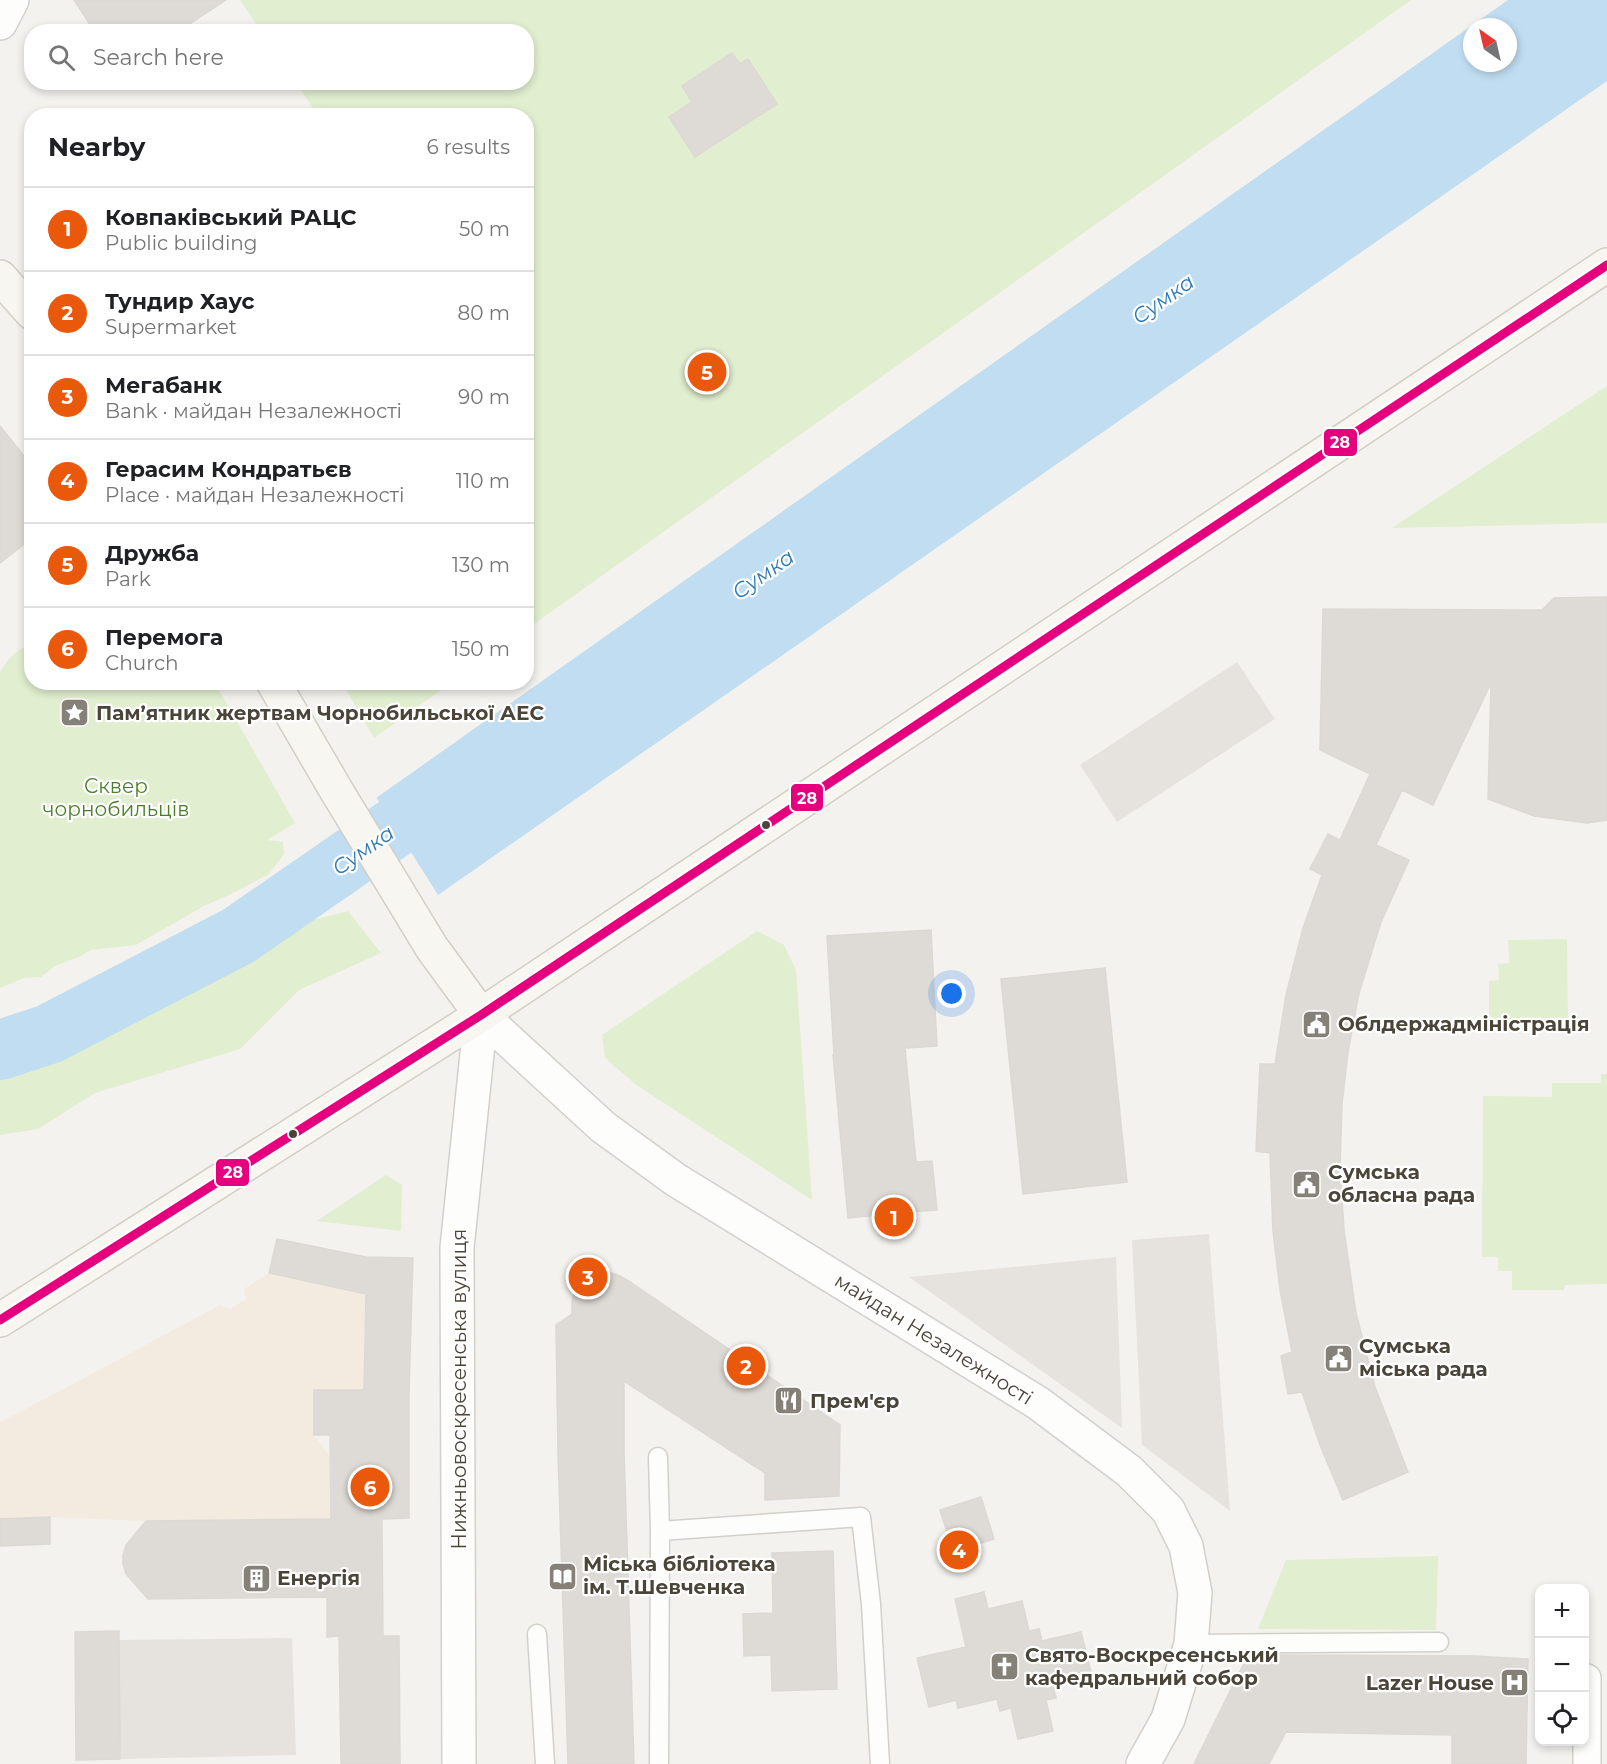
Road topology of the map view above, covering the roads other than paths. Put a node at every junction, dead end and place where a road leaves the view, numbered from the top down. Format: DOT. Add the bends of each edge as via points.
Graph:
graph roads {
  1 [pos="12,0"];
  2 [pos="0,23"];
  3 [pos="1607,265"];
  4 [pos="0,277"];
  5 [pos="24,305"];
  6 [pos="278,690"];
  7 [pos="481,1014"];
  8 [pos="0,1320"];
  9 [pos="658,1457"];
  10 [pos="660,1530"];
  11 [pos="537,1634"];
  12 [pos="1439,1642"];
  13 [pos="1191,1644"];
  14 [pos="1587,1692"];
  15 [pos="459,1764"];
  16 [pos="545,1764"];
  17 [pos="659,1764"];
  18 [pos="880,1764"];
  19 [pos="1143,1764"];
  20 [pos="1587,1764"];
  1 -- 2 [label="street"];
  3 -- 7 [label="main road"];
  4 -- 5 [label="main road"];
  6 -- 7 [label="main road" via="432,948"];
  7 -- 8 [label="main road"];
  7 -- 13 [label="street, майдан Незалежності" via="603,1126 676,1180 1038,1403 1129,1470 1168,1510 1186,1546 1195,1593"];
  7 -- 15 [label="street, Нижньовоскресенська вулиця" via="457,1248"];
  9 -- 10 [label="lane"];
  10 -- 17 [label="lane"];
  10 -- 18 [label="lane" via="861,1517 871,1604"];
  11 -- 16 [label="lane"];
  12 -- 13 [label="lane"];
  13 -- 19 [label="street, майдан Незалежності" via="1168,1719"];
  14 -- 20 [label="street"];
}
